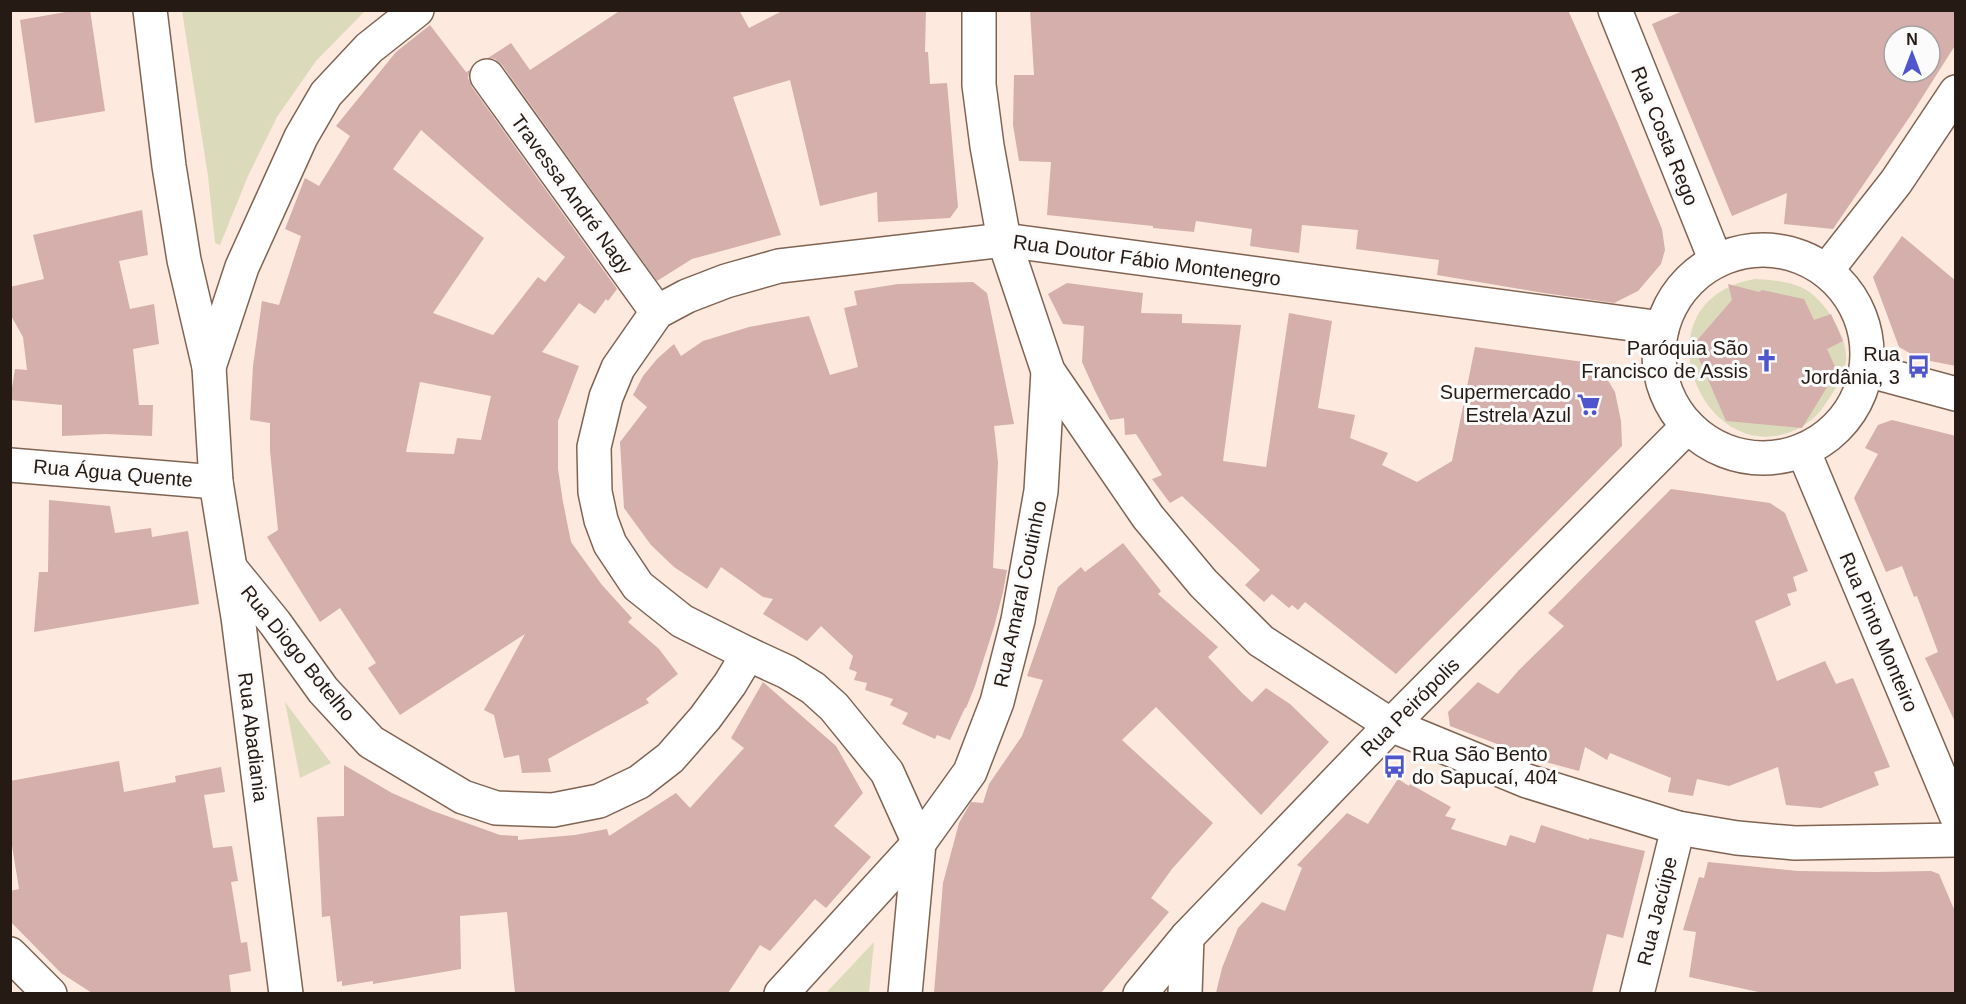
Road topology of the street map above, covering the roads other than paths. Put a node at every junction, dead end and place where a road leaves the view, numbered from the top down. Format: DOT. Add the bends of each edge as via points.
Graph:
graph roads {
  1 [pos="150,10"];
  2 [pos="979,10"];
  3 [pos="1615,10"];
  4 [pos="407,14"];
  5 [pos="487,76"];
  6 [pos="1956,92"];
  7 [pos="1004,240"];
  8 [pos="184,260"];
  9 [pos="1716,261"];
  10 [pos="242,267"];
  11 [pos="1826,271"];
  12 [pos="657,312"];
  13 [pos="1662,327"];
  14 [pos="209,367"];
  15 [pos="1867,370"];
  16 [pos="1048,371"];
  17 [pos="1956,394"];
  18 [pos="1688,426"];
  19 [pos="1803,450"];
  20 [pos="10,465"];
  21 [pos="216,482"];
  22 [pos="231,569"];
  23 [pos="748,654"];
  24 [pos="1391,725"];
  25 [pos="1956,815"];
  26 [pos="1678,828"];
  27 [pos="1956,840"];
  28 [pos="919,843"];
  29 [pos="1187,937"];
  30 [pos="10,954"];
  31 [pos="50,993"];
  32 [pos="286,993"];
  33 [pos="781,993"];
  34 [pos="905,993"];
  35 [pos="1140,993"];
  36 [pos="1185,993"];
  37 [pos="1637,993"];
  1 -- 8 [label="street"];
  2 -- 7 [label="street" via="979,85"];
  3 -- 9 [label="street, Rua Costa Rego"];
  4 -- 10 [label="street" via="326,94 292,155"];
  5 -- 12 [label="street, Travessa André Nagy"];
  6 -- 11 [label="street" via="1896,183"];
  7 -- 12 [label="street, Rua Doutor Fábio Montenegro" via="779,266 726,281"];
  7 -- 13 [label="street, Rua Doutor Fábio Montenegro"];
  7 -- 16 [label="street"];
  8 -- 10 [label="street" via="206,270"];
  8 -- 14 [label="street"];
  9 -- 11 [label="street" via="1744,252 1773,250 1801,257"];
  9 -- 13 [label="street" via="1692,278 1673,301"];
  10 -- 14 [label="street"];
  11 -- 15 [label="street" via="1847,291 1861,315 1867,342"];
  12 -- 23 [label="street" via="618,368 606,397 594,447 595,492 601,520 610,544 638,586 682,621"];
  13 -- 18 [label="street" via="1659,363 1668,397"];
  14 -- 21 [label="street, Rua Abadiania"];
  15 -- 17 [label="street"];
  15 -- 19 [label="street" via="1855,404 1833,431"];
  16 -- 24 [label="street" via="1148,517 1203,583 1261,641"];
  16 -- 28 [label="street, Rua Amaral Coutinho" via="1041,491 1018,620 997,702 970,772"];
  18 -- 19 [label="street" via="1713,445 1742,456 1773,457"];
  18 -- 24 [label="street, Rua Peirópolis"];
  19 -- 25 [label="street, Rua Pinto Monteiro"];
  20 -- 21 [label="street, Rua Água Quente"];
  21 -- 22 [label="street, Rua Abadiania"];
  22 -- 23 [label="street, Rua Diogo Botelho" via="323,690 371,742 463,797 496,808 553,810 599,801 639,782 670,758 705,718"];
  22 -- 32 [label="street, Rua Abadiania"];
  23 -- 28 [label="street" via="813,688 834,707 886,772"];
  24 -- 26 [label="street" via="1527,781"];
  24 -- 29 [label="street, Rua Peirópolis"];
  26 -- 27 [label="street" via="1794,843"];
  26 -- 37 [label="street, Rua Jacúipe"];
  28 -- 33 [label="street, Rua Amaral Coutinho"];
  28 -- 34 [label="street"];
  29 -- 35 [label="street, Rua Peirópolis"];
  29 -- 36 [label="street"];
  30 -- 31 [label="street"];
}
